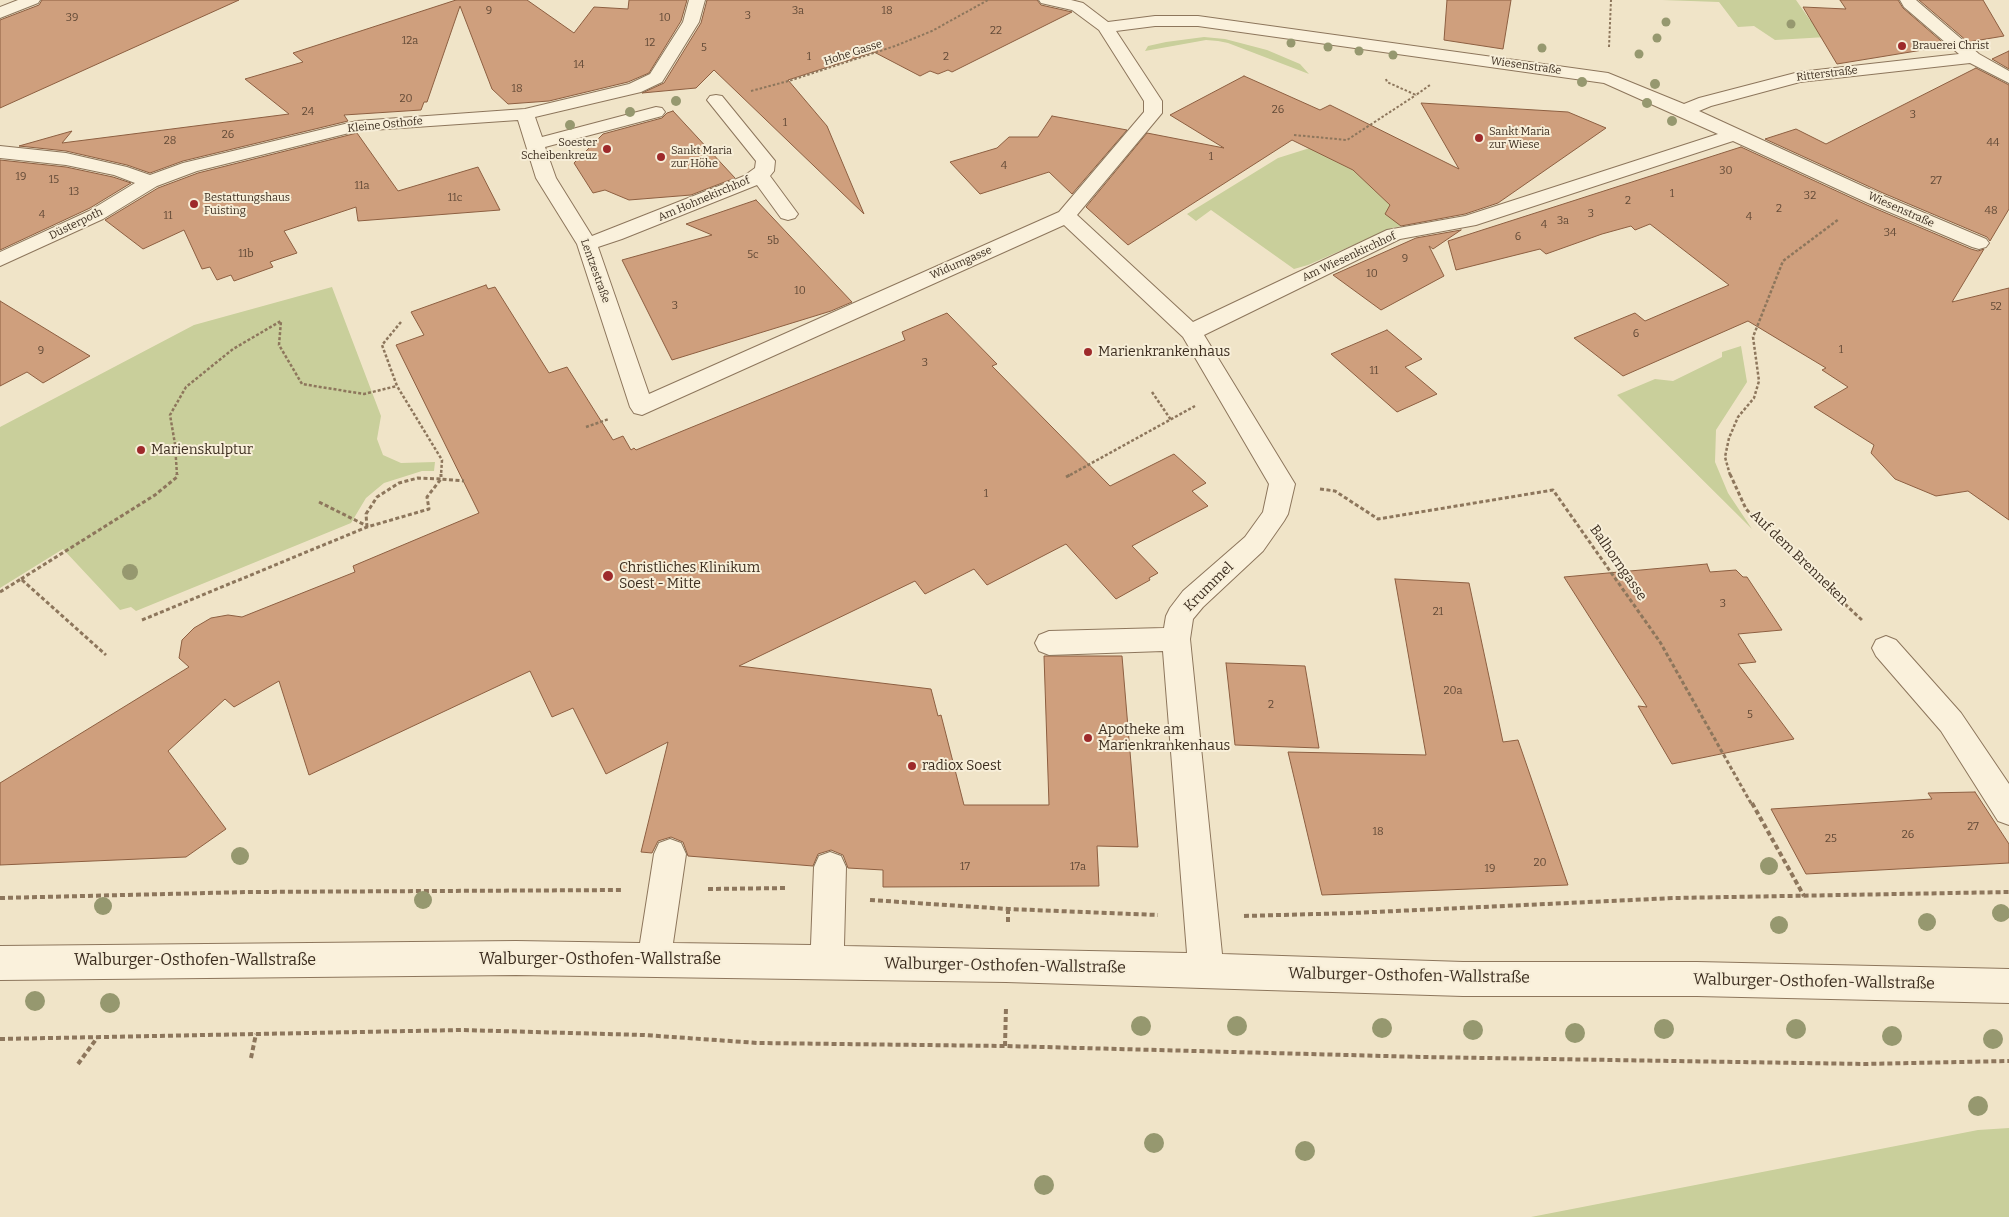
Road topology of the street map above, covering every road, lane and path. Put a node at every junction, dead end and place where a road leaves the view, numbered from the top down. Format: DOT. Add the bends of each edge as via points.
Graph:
graph roads {
  1 [pos="32,0"];
  2 [pos="697,0"];
  3 [pos="988,0"];
  4 [pos="1047,0"];
  5 [pos="1611,0"];
  6 [pos="1908,0"];
  7 [pos="0,13"];
  8 [pos="1105,27"];
  9 [pos="1973,58"];
  10 [pos="1608,78"];
  11 [pos="2009,78"];
  12 [pos="1416,95"];
  13 [pos="716,100"];
  14 [pos="1684,111"];
  15 [pos="656,112"];
  16 [pos="525,114"];
  17 [pos="1294,135"];
  18 [pos="1734,135"];
  19 [pos="535,144"];
  20 [pos="0,152"];
  21 [pos="759,174"];
  22 [pos="150,182"];
  23 [pos="1874,199"];
  24 [pos="788,214"];
  25 [pos="1066,216"];
  26 [pos="1980,243"];
  27 [pos="587,244"];
  28 [pos="0,260"];
  29 [pos="400,322"];
  30 [pos="1191,332"];
  31 [pos="397,386"];
  32 [pos="1226,388"];
  33 [pos="1152,392"];
  34 [pos="642,406"];
  35 [pos="1171,420"];
  36 [pos="1066,477"];
  37 [pos="441,479"];
  38 [pos="464,482"];
  39 [pos="1282,484"];
  40 [pos="318,502"];
  41 [pos="368,527"];
  42 [pos="21,579"];
  43 [pos="0,592"];
  44 [pos="142,620"];
  45 [pos="1176,639"];
  46 [pos="1049,643"];
  47 [pos="1886,648"];
  48 [pos="106,655"];
  49 [pos="2009,811"];
  50 [pos="670,854"];
  51 [pos="830,880"];
  52 [pos="664,890"];
  53 [pos="2009,892"];
  54 [pos="1804,896"];
  55 [pos="0,898"];
  56 [pos="1201,917"];
  57 [pos="654,960"];
  58 [pos="827,962"];
  59 [pos="0,963"];
  60 [pos="1206,970"];
  61 [pos="2009,986"];
  62 [pos="256,1034"];
  63 [pos="97,1038"];
  64 [pos="0,1039"];
  65 [pos="251,1058"];
  66 [pos="2009,1061"];
  67 [pos="78,1064"];
  1 -- 7 [label="street"];
  2 -- 16 [label="street, Kleine Osthofe" via="691,22 656,78 635,88"];
  3 -- 13 [label="path, Hohe Gasse" via="932,31 895,46 792,80"];
  4 -- 8 [label="street" via="1077,6"];
  5 -- 10 [label="path"];
  6 -- 9 [label="street"];
  8 -- 10 [label="street, Wiesenstraße" via="1155,21 1198,22"];
  8 -- 25 [label="street, Widumgasse" via="1153,101 1154,113"];
  9 -- 11 [label="street"];
  9 -- 14 [label="street, Ritterstraße" via="1798,77 1705,102"];
  10 -- 14 [label="street, Wiesenstraße"];
  12 -- 17 [label="path" via="1347,140"];
  13 -- 21 [label="street, Am Hohnekirchhof" via="766,161 764,171"];
  14 -- 18 [label="street, Wiesenstraße"];
  15 -- 19 [label="street"];
  16 -- 19 [label="street, Lentzestraße"];
  16 -- 22 [label="street, Kleine Osthofe" via="357,126 190,167"];
  18 -- 23 [label="street, Wiesenstraße"];
  18 -- 30 [label="street, Am Wiesenkirchhof" via="1469,221 1394,234"];
  19 -- 27 [label="street, Lentzestraße" via="546,178"];
  20 -- 22 [label="street" via="66,159 120,171"];
  21 -- 24 [label="street"];
  21 -- 27 [label="street, Am Hohnekirchhof" via="688,206"];
  22 -- 28 [label="street, Düsterpoth" via="96,215"];
  23 -- 26 [label="street, Wiesenstraße"];
  23 -- 47 [label="path, Auf dem Brenneken" via="1836,220 1784,261 1753,337 1760,381 1754,398 1738,417 1725,457 1746,509 1853,610"];
  25 -- 30 [label="street"];
  25 -- 34 [label="street, Widumgasse"];
  27 -- 34 [label="street, Lentzestraße"];
  29 -- 31 [label="path" via="382,346"];
  30 -- 32 [label="street"];
  31 -- 37 [label="path" via="442,460"];
  31 -- 42 [label="path" via="364,394 302,384 279,345 281,320 233,349 186,387 170,415 177,477 156,495"];
  32 -- 35 [label="path"];
  32 -- 39 [label="street"];
  33 -- 35 [label="path"];
  35 -- 36 [label="path"];
  37 -- 38 [label="path"];
  37 -- 41 [label="path" via="426,497 429,509"];
  37 -- 41 [label="path" via="418,478 399,483 377,497 366,514"];
  39 -- 45 [label="street, Krummel" via="1275,514 1254,544 1180,616"];
  39 -- 54 [label="path, Balhorngasse" via="1335,491 1378,519 1553,490 1660,642"];
  40 -- 41 [label="path"];
  41 -- 44 [label="path"];
  42 -- 43 [label="path"];
  42 -- 48 [label="path"];
  45 -- 46 [label="street"];
  45 -- 56 [label="street, Krummel"];
  47 -- 49 [label="street" via="1951,722"];
  50 -- 52 [label="street"];
  51 -- 52 [label="path" via="791,888"];
  51 -- 56 [label="path" via="868,900"];
  51 -- 58 [label="street"];
  52 -- 55 [label="path" via="249,892"];
  52 -- 57 [label="street"];
  53 -- 54 [label="path"];
  54 -- 56 [label="path" via="1674,898 1353,914"];
  56 -- 60 [label="street, Krummel"];
  57 -- 58 [label="street, Walburger-Osthofen-Wallstraße"];
  57 -- 59 [label="street, Walburger-Osthofen-Wallstraße" via="516,958"];
  58 -- 60 [label="street, Walburger-Osthofen-Wallstraße"];
  60 -- 61 [label="street, Walburger-Osthofen-Wallstraße" via="1463,979 1697,979"];
  62 -- 63 [label="path"];
  62 -- 65 [label="path"];
  62 -- 66 [label="path" via="462,1030 644,1035 758,1043 1433,1057 1865,1064"];
  63 -- 64 [label="path"];
  63 -- 67 [label="path"];
}
